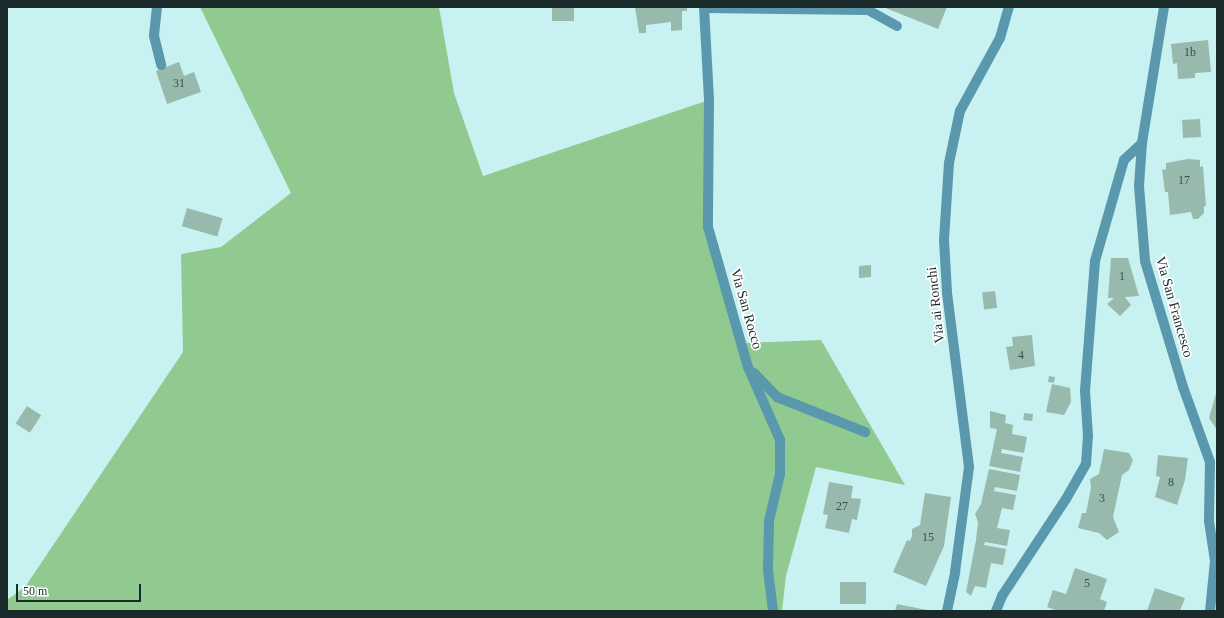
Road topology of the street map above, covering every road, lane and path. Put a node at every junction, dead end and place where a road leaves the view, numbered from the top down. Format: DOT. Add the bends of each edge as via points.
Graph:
graph roads {
  1 [pos="157,7"];
  2 [pos="1009,7"];
  3 [pos="1164,7"];
  4 [pos="704,8"];
  5 [pos="897,26"];
  6 [pos="161,65"];
  7 [pos="1142,143"];
  8 [pos="748,367"];
  9 [pos="865,432"];
  10 [pos="773,611"];
  11 [pos="947,611"];
  12 [pos="996,611"];
  13 [pos="1210,611"];
  1 -- 6 [label="street" via="154,36"];
  2 -- 11 [label="street, Via ai Ronchi" via="1000,38 960,111 949,163 944,240 947,292 969,467 955,572"];
  3 -- 7 [label="street, Via San Francesco"];
  4 -- 5 [label="street" via="868,10"];
  4 -- 8 [label="street, Via San Rocco" via="709,100 708,227"];
  7 -- 12 [label="street" via="1124,160 1095,261 1085,391 1088,436 1086,464 1002,596"];
  7 -- 13 [label="street, Via San Francesco" via="1139,186 1145,261 1183,387 1210,462 1209,521 1215,560"];
  8 -- 9 [label="street" via="777,397"];
  8 -- 10 [label="street, Via San Rocco" via="780,440 780,474 769,521 768,570"];
}
